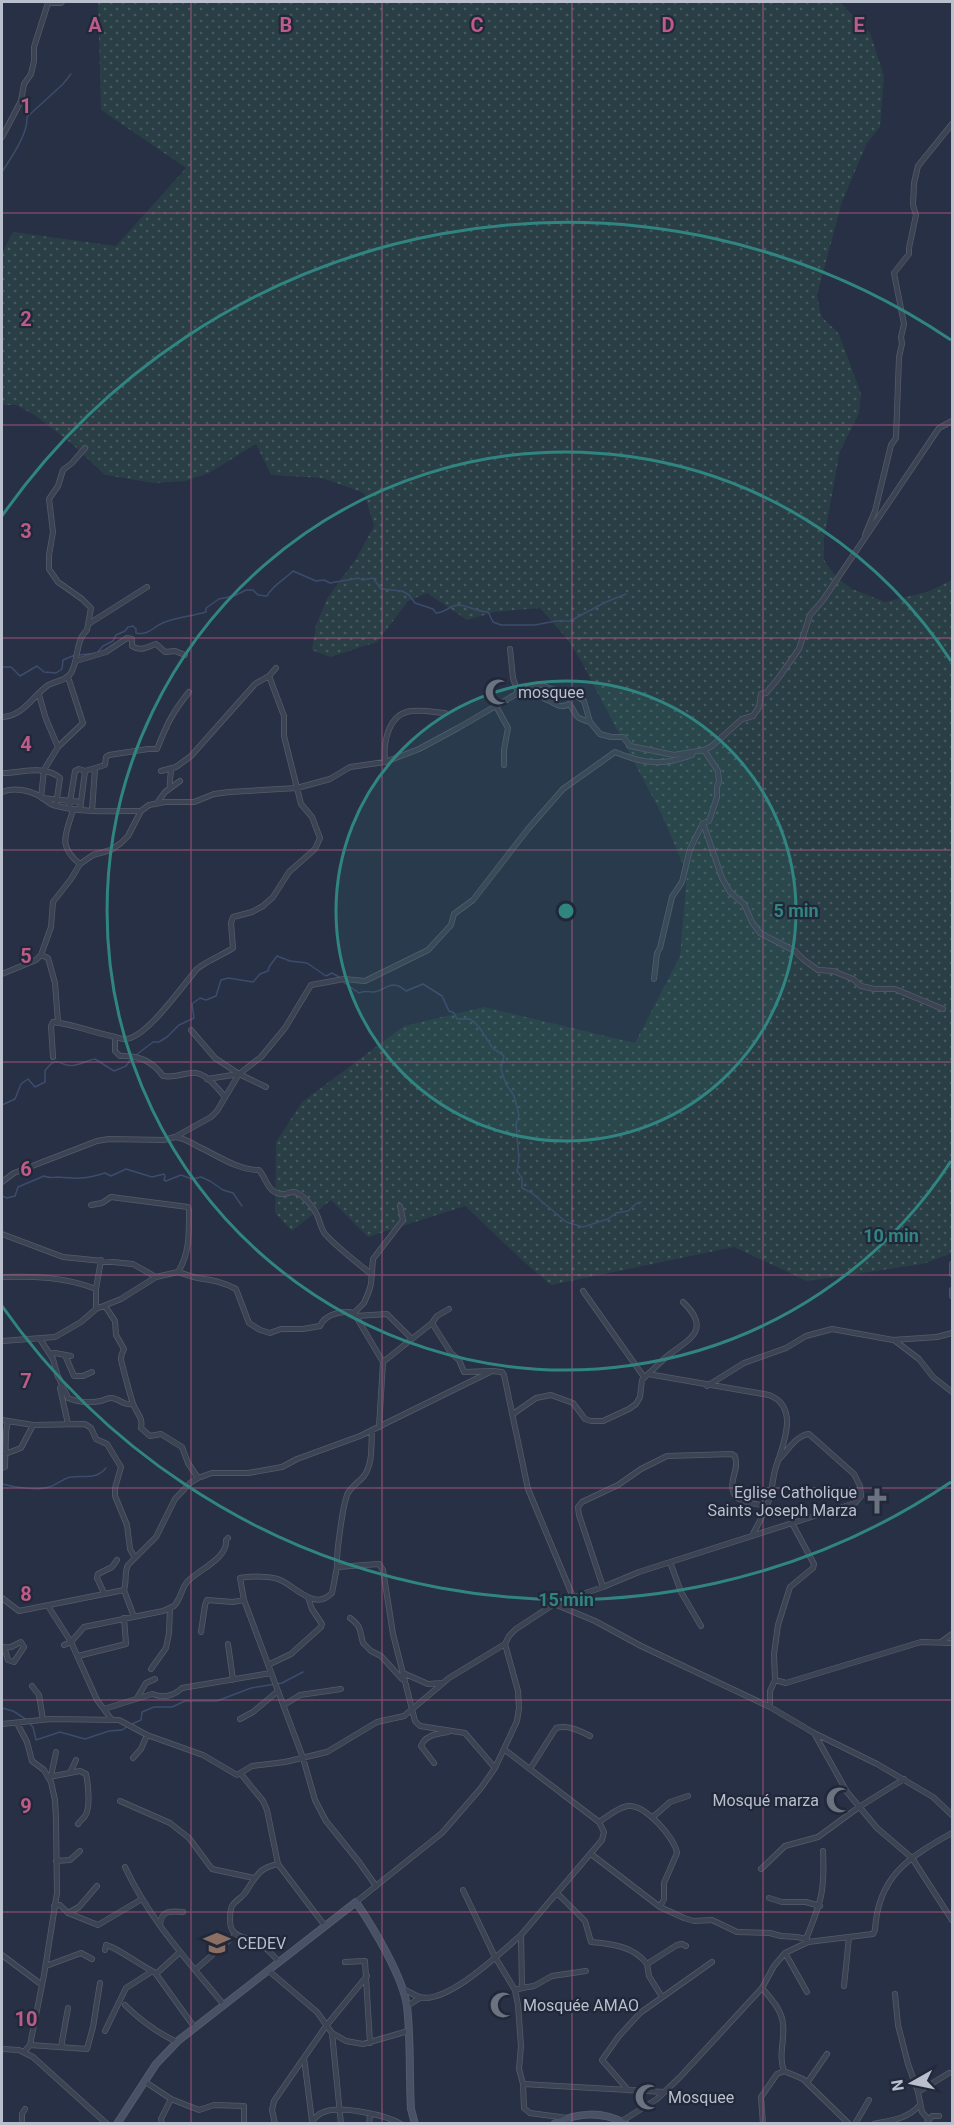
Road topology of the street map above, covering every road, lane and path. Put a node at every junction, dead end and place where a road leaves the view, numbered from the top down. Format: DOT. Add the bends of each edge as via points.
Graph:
graph roads {
  1 [pos="62,2"];
  2 [pos="952,124"];
  3 [pos="2,137"];
  4 [pos="952,421"];
  5 [pos="85,448"];
  6 [pos="865,538"];
  7 [pos="147,587"];
  8 [pos="90,623"];
  9 [pos="510,649"];
  10 [pos="185,656"];
  11 [pos="76,659"];
  12 [pos="276,668"];
  13 [pos="68,676"];
  14 [pos="270,676"];
  15 [pos="189,692"];
  16 [pos="518,693"];
  17 [pos="39,695"];
  18 [pos="545,699"];
  19 [pos="496,706"];
  20 [pos="445,713"];
  21 [pos="2,717"];
  22 [pos="590,722"];
  23 [pos="58,747"];
  24 [pos="704,750"];
  25 [pos="385,762"];
  26 [pos="504,765"];
  27 [pos="95,769"];
  28 [pos="171,769"];
  29 [pos="44,770"];
  30 [pos="86,771"];
  31 [pos="161,771"];
  32 [pos="5,773"];
  33 [pos="180,782"];
  34 [pos="170,788"];
  35 [pos="297,788"];
  36 [pos="2,792"];
  37 [pos="41,797"];
  38 [pos="58,798"];
  39 [pos="70,801"];
  40 [pos="81,802"];
  41 [pos="157,803"];
  42 [pos="56,805"];
  43 [pos="71,809"];
  44 [pos="80,810"];
  45 [pos="92,811"];
  46 [pos="141,811"];
  47 [pos="703,823"];
  48 [pos="80,864"];
  49 [pos="41,956"];
  50 [pos="2,972"];
  51 [pos="654,979"];
  52 [pos="943,1009"];
  53 [pos="58,1022"];
  54 [pos="191,1030"];
  55 [pos="115,1037"];
  56 [pos="53,1057"];
  57 [pos="239,1074"];
  58 [pos="207,1079"];
  59 [pos="266,1088"];
  60 [pos="225,1097"];
  61 [pos="175,1137"];
  62 [pos="2,1182"];
  63 [pos="91,1205"];
  64 [pos="400,1206"];
  65 [pos="2,1234"];
  66 [pos="101,1260"];
  67 [pos="952,1264"];
  68 [pos="178,1272"];
  69 [pos="371,1274"];
  70 [pos="952,1274"];
  71 [pos="2,1277"];
  72 [pos="156,1277"];
  73 [pos="96,1289"];
  74 [pos="952,1290"];
  75 [pos="584,1291"];
  76 [pos="952,1296"];
  77 [pos="683,1302"];
  78 [pos="105,1306"];
  79 [pos="96,1309"];
  80 [pos="449,1309"];
  81 [pos="355,1315"];
  82 [pos="432,1323"];
  83 [pos="952,1333"];
  84 [pos="411,1338"];
  85 [pos="40,1339"];
  86 [pos="893,1340"];
  87 [pos="2,1341"];
  88 [pos="50,1354"];
  89 [pos="65,1355"];
  90 [pos="71,1356"];
  91 [pos="382,1362"];
  92 [pos="492,1371"];
  93 [pos="92,1372"];
  94 [pos="58,1376"];
  95 [pos="646,1376"];
  96 [pos="707,1386"];
  97 [pos="952,1392"];
  98 [pos="132,1404"];
  99 [pos="513,1414"];
  100 [pos="2,1420"];
  101 [pos="8,1421"];
  102 [pos="68,1424"];
  103 [pos="33,1425"];
  104 [pos="379,1427"];
  105 [pos="372,1430"];
  106 [pos="5,1454"];
  107 [pos="778,1460"];
  108 [pos="2,1468"];
  109 [pos="198,1478"];
  110 [pos="767,1506"];
  111 [pos="792,1523"];
  112 [pos="752,1536"];
  113 [pos="228,1538"];
  114 [pos="135,1558"];
  115 [pos="117,1560"];
  116 [pos="670,1562"];
  117 [pos="337,1567"];
  118 [pos="603,1587"];
  119 [pos="124,1590"];
  120 [pos="104,1593"];
  121 [pos="308,1597"];
  122 [pos="573,1597"];
  123 [pos="2,1598"];
  124 [pos="244,1600"];
  125 [pos="4,1604"];
  126 [pos="554,1604"];
  127 [pos="48,1606"];
  128 [pos="170,1608"];
  129 [pos="134,1617"];
  130 [pos="124,1618"];
  131 [pos="350,1618"];
  132 [pos="701,1626"];
  133 [pos="201,1632"];
  134 [pos="952,1634"];
  135 [pos="71,1642"];
  136 [pos="941,1642"];
  137 [pos="952,1643"];
  138 [pos="228,1644"];
  139 [pos="505,1644"];
  140 [pos="64,1645"];
  141 [pos="3,1647"];
  142 [pos="78,1656"];
  143 [pos="268,1665"];
  144 [pos="152,1670"];
  145 [pos="271,1673"];
  146 [pos="403,1673"];
  147 [pos="155,1679"];
  148 [pos="233,1680"];
  149 [pos="775,1680"];
  150 [pos="404,1681"];
  151 [pos="444,1683"];
  152 [pos="32,1686"];
  153 [pos="341,1689"];
  154 [pos="278,1690"];
  155 [pos="136,1699"];
  156 [pos="284,1705"];
  157 [pos="770,1707"];
  158 [pos="104,1709"];
  159 [pos="411,1710"];
  160 [pos="112,1719"];
  161 [pos="240,1719"];
  162 [pos="44,1720"];
  163 [pos="17,1723"];
  164 [pos="2,1724"];
  165 [pos="449,1732"];
  166 [pos="814,1733"];
  167 [pos="147,1735"];
  168 [pos="590,1736"];
  169 [pos="504,1750"];
  170 [pos="56,1752"];
  171 [pos="133,1758"];
  172 [pos="303,1758"];
  173 [pos="76,1760"];
  174 [pos="434,1763"];
  175 [pos="495,1768"];
  176 [pos="530,1769"];
  177 [pos="70,1773"];
  178 [pos="242,1774"];
  179 [pos="50,1776"];
  180 [pos="904,1779"];
  181 [pos="688,1796"];
  182 [pos="120,1801"];
  183 [pos="859,1807"];
  184 [pos="952,1815"];
  185 [pos="653,1817"];
  186 [pos="599,1822"];
  187 [pos="78,1824"];
  188 [pos="952,1833"];
  189 [pos="80,1851"];
  190 [pos="823,1851"];
  191 [pos="591,1854"];
  192 [pos="912,1858"];
  193 [pos="56,1861"];
  194 [pos="278,1864"];
  195 [pos="125,1867"];
  196 [pos="761,1869"];
  197 [pos="254,1878"];
  198 [pos="97,1886"];
  199 [pos="376,1886"];
  200 [pos="463,1890"];
  201 [pos="558,1894"];
  202 [pos="769,1898"];
  203 [pos="142,1899"];
  204 [pos="356,1902"];
  205 [pos="54,1906"];
  206 [pos="820,1906"];
  207 [pos="660,1907"];
  208 [pos="950,1910"];
  209 [pos="183,1912"];
  210 [pos="68,1913"];
  211 [pos="952,1920"];
  212 [pos="160,1925"];
  213 [pos="325,1926"];
  214 [pos="235,1935"];
  215 [pos="520,1935"];
  216 [pos="849,1937"];
  217 [pos="807,1941"];
  218 [pos="686,1946"];
  219 [pos="105,1950"];
  220 [pos="180,1952"];
  221 [pos="785,1953"];
  222 [pos="2,1955"];
  223 [pos="495,1957"];
  224 [pos="92,1959"];
  225 [pos="279,1962"];
  226 [pos="345,1962"];
  227 [pos="712,1962"];
  228 [pos="647,1964"];
  229 [pos="46,1966"];
  230 [pos="195,1970"];
  231 [pos="269,1971"];
  232 [pos="586,1971"];
  233 [pos="154,1973"];
  234 [pos="367,1976"];
  235 [pos="100,1983"];
  236 [pos="42,1985"];
  237 [pos="844,1986"];
  238 [pos="762,1988"];
  239 [pos="403,1989"];
  240 [pos="522,1989"];
  241 [pos="515,1990"];
  242 [pos="807,1992"];
  243 [pos="895,1994"];
  244 [pos="662,1997"];
  245 [pos="420,1998"];
  246 [pos="125,2005"];
  247 [pos="224,2005"];
  248 [pos="407,2006"];
  249 [pos="68,2008"];
  250 [pos="326,2026"];
  251 [pos="195,2028"];
  252 [pos="105,2031"];
  253 [pos="408,2031"];
  254 [pos="332,2034"];
  255 [pos="177,2042"];
  256 [pos="370,2043"];
  257 [pos="30,2045"];
  258 [pos="61,2048"];
  259 [pos="2,2049"];
  260 [pos="24,2052"];
  261 [pos="827,2054"];
  262 [pos="304,2058"];
  263 [pos="784,2071"];
  264 [pos="949,2073"];
  265 [pos="144,2081"];
  266 [pos="807,2083"];
  267 [pos="523,2084"];
  268 [pos="628,2090"];
  269 [pos="664,2092"];
  270 [pos="918,2092"];
  271 [pos="171,2099"];
  272 [pos="869,2100"];
  273 [pos="921,2105"];
  274 [pos="26,2109"];
  275 [pos="339,2109"];
  276 [pos="370,2114"];
  277 [pos="939,2116"];
  278 [pos="568,2121"];
  279 [pos="312,2122"];
  280 [pos="624,2122"];
  281 [pos="927,2122"];
  282 [pos="273,2123"];
  283 [pos="22,2124"];
  284 [pos="107,2124"];
  285 [pos="117,2124"];
  286 [pos="162,2124"];
  287 [pos="244,2124"];
  288 [pos="341,2124"];
  289 [pos="369,2124"];
  290 [pos="401,2124"];
  291 [pos="415,2124"];
  292 [pos="554,2124"];
  293 [pos="763,2124"];
  294 [pos="849,2124"];
  295 [pos="855,2124"];
  296 [pos="874,2124"];
  1 -- 3 [label="street" via="48,3 33,47 31,74"];
  2 -- 6 [label="street" via="918,166 909,254 894,273 904,324 898,357 897,436 891,445"];
  4 -- 6 [label="street" via="939,428"];
  5 -- 8 [label="street" via="63,470 49,499 53,532 48,565 58,582 91,608"];
  6 -- 24 [label="street" via="810,615 799,649 777,680 761,694 753,716 742,719"];
  7 -- 8 [label="street"];
  8 -- 11 [label="street" via="82,634"];
  9 -- 16 [label="street"];
  10 -- 11 [label="street" via="165,652 156,644 137,649 132,646 132,639 127,638 106,652"];
  11 -- 13 [label="street"];
  12 -- 14 [label="street"];
  13 -- 17 [label="street"];
  13 -- 23 [label="street" via="83,722"];
  14 -- 28 [label="street" via="255,684 185,762"];
  14 -- 35 [label="street" via="284,716 284,736"];
  15 -- 27 [label="street" via="165,726 157,749 109,755 105,765"];
  16 -- 19 [label="street"];
  16 -- 22 [label="street" via="542,685 574,695 584,701"];
  17 -- 21 [label="street" via="19,713"];
  17 -- 23 [label="street"];
  18 -- 22 [label="street" via="557,706 569,704 579,719"];
  19 -- 25 [label="street" via="419,749"];
  19 -- 26 [label="street" via="508,728"];
  20 -- 25 [label="street" via="412,711 401,715 389,727 384,744"];
  22 -- 24 [label="street" via="600,734 623,737 630,746 655,753 674,755"];
  23 -- 29 [label="street"];
  24 -- 47 [label="street" via="718,771 719,781 713,813"];
  24 -- 57 [label="street" via="670,763 634,760 615,752 563,789 473,900 454,914 451,925 428,950 365,981 344,979 311,985 285,1028 261,1057"];
  25 -- 35 [label="street" via="350,767 330,779"];
  27 -- 30 [label="street"];
  27 -- 45 [label="street"];
  28 -- 31 [label="street"];
  28 -- 34 [label="street"];
  29 -- 32 [label="street"];
  29 -- 37 [label="street"];
  29 -- 38 [label="street" via="60,778"];
  30 -- 39 [label="street" via="79,769 74,773"];
  30 -- 40 [label="street"];
  33 -- 34 [label="street"];
  34 -- 41 [label="street"];
  35 -- 41 [label="street" via="229,792 194,802"];
  35 -- 55 [label="street" via="301,804 317,828 319,844 289,872 263,906 233,917 233,948 197,969 135,1037"];
  36 -- 37 [label="street" via="12,789"];
  37 -- 38 [label="street"];
  37 -- 42 [label="street"];
  38 -- 39 [label="street"];
  38 -- 42 [label="street"];
  39 -- 40 [label="street"];
  39 -- 43 [label="street"];
  40 -- 44 [label="street"];
  41 -- 46 [label="street"];
  42 -- 43 [label="street"];
  43 -- 44 [label="street"];
  43 -- 48 [label="street" via="65,848"];
  44 -- 45 [label="street"];
  45 -- 46 [label="street"];
  46 -- 48 [label="street" via="128,837"];
  47 -- 51 [label="street" via="690,849 682,882 672,897"];
  47 -- 52 [label="street" via="722,878 744,904 760,933 795,951 818,970 833,971 861,986 895,989"];
  48 -- 49 [label="street" via="53,902 51,927"];
  49 -- 50 [label="street"];
  49 -- 53 [label="street" via="48,958 53,974"];
  53 -- 55 [label="street"];
  53 -- 56 [label="street" via="51,1026"];
  54 -- 57 [label="street" via="215,1058"];
  55 -- 58 [label="street" via="115,1051 120,1056 148,1060 163,1076 196,1072"];
  57 -- 58 [label="street"];
  57 -- 59 [label="street"];
  57 -- 60 [label="street"];
  58 -- 60 [label="street"];
  60 -- 61 [label="street" via="211,1117"];
  61 -- 62 [label="street" via="97,1141 14,1173"];
  61 -- 69 [label="street" via="237,1166 259,1170 274,1192 297,1193 318,1215 326,1235"];
  63 -- 68 [label="street" via="113,1197 188,1207 186,1260"];
  64 -- 69 [label="street" via="403,1220 372,1258"];
  65 -- 66 [label="street" via="63,1257"];
  66 -- 72 [label="street" via="133,1264"];
  66 -- 73 [label="street"];
  67 -- 70 [label="street"];
  68 -- 72 [label="street"];
  68 -- 81 [label="street" via="236,1289 249,1323 270,1333 320,1326 322,1321 343,1311"];
  69 -- 81 [label="street" via="364,1304"];
  71 -- 73 [label="street" via="47,1278"];
  72 -- 78 [label="street"];
  73 -- 79 [label="street"];
  74 -- 76 [label="street"];
  75 -- 95 [label="street"];
  77 -- 95 [label="street" via="696,1322 693,1336"];
  78 -- 79 [label="street"];
  78 -- 98 [label="street" via="115,1321 116,1335 124,1349 121,1358"];
  79 -- 85 [label="street" via="66,1332"];
  80 -- 82 [label="street"];
  81 -- 84 [label="street" via="387,1314"];
  81 -- 91 [label="street"];
  82 -- 84 [label="street"];
  82 -- 92 [label="street" via="464,1372"];
  83 -- 86 [label="street"];
  84 -- 91 [label="street"];
  85 -- 87 [label="street"];
  85 -- 88 [label="street"];
  86 -- 96 [label="street" via="832,1329 806,1335 786,1348 744,1363"];
  86 -- 97 [label="street"];
  88 -- 89 [label="street"];
  88 -- 94 [label="street"];
  89 -- 90 [label="street"];
  89 -- 93 [label="street" via="74,1376"];
  91 -- 104 [label="street"];
  92 -- 99 [label="street" via="504,1375"];
  92 -- 104 [label="street"];
  94 -- 98 [label="street" via="68,1398 76,1402 111,1398"];
  94 -- 102 [label="street"];
  95 -- 96 [label="street"];
  95 -- 99 [label="street" via="636,1404 603,1421 585,1419 573,1403 548,1395 536,1398"];
  96 -- 107 [label="street" via="778,1398 786,1413 787,1430"];
  98 -- 109 [label="street" via="141,1417 141,1428 150,1436 161,1434 182,1447"];
  99 -- 122 [label="street" via="528,1489"];
  100 -- 101 [label="street"];
  101 -- 103 [label="street"];
  101 -- 106 [label="street"];
  102 -- 103 [label="street"];
  102 -- 114 [label="street" via="88,1426 120,1464 115,1496"];
  103 -- 106 [label="street" via="21,1448"];
  104 -- 105 [label="street"];
  105 -- 109 [label="street" via="282,1467 248,1473 212,1473"];
  105 -- 117 [label="street" via="370,1463 345,1501"];
  106 -- 108 [label="street"];
  107 -- 110 [label="street"];
  107 -- 111 [label="street" via="798,1439 809,1434 854,1474 860,1486 861,1496 855,1503"];
  109 -- 114 [label="street" via="175,1499 156,1537"];
  110 -- 112 [label="street"];
  110 -- 118 [label="street" via="735,1497 736,1462 732,1454 667,1456 582,1502 578,1508"];
  111 -- 112 [label="street"];
  111 -- 149 [label="street" via="814,1563 790,1587 778,1625"];
  112 -- 116 [label="street"];
  113 -- 128 [label="street" via="225,1550 188,1581 178,1603"];
  114 -- 119 [label="street" via="126,1569"];
  115 -- 120 [label="street" via="97,1578"];
  116 -- 118 [label="street"];
  116 -- 132 [label="street" via="681,1592"];
  117 -- 121 [label="street" via="332,1593 327,1598"];
  117 -- 146 [label="street" via="382,1566"];
  118 -- 122 [label="street"];
  119 -- 120 [label="street"];
  119 -- 129 [label="street"];
  120 -- 127 [label="street"];
  121 -- 124 [label="street" via="276,1578 243,1577 239,1580"];
  121 -- 143 [label="street" via="321,1627 291,1654"];
  122 -- 126 [label="street"];
  123 -- 125 [label="street"];
  124 -- 133 [label="street" via="207,1600"];
  124 -- 143 [label="street"];
  125 -- 127 [label="street" via="19,1611"];
  126 -- 139 [label="street" via="516,1629"];
  126 -- 157 [label="street"];
  127 -- 135 [label="street"];
  128 -- 129 [label="street"];
  128 -- 144 [label="street" via="166,1648"];
  129 -- 130 [label="street"];
  130 -- 135 [label="street" via="84,1627"];
  130 -- 142 [label="street" via="126,1644"];
  131 -- 150 [label="street" via="361,1629 363,1643"];
  134 -- 136 [label="street"];
  135 -- 140 [label="street"];
  135 -- 142 [label="street"];
  136 -- 137 [label="street"];
  136 -- 149 [label="street" via="909,1645 786,1683"];
  138 -- 148 [label="street"];
  139 -- 151 [label="street"];
  139 -- 169 [label="street" via="519,1708"];
  141 -- 141 [label="street" via="8,1659 14,1662 24,1647 21,1642"];
  142 -- 158 [label="street"];
  143 -- 145 [label="street"];
  145 -- 148 [label="street"];
  145 -- 154 [label="street"];
  146 -- 150 [label="street"];
  146 -- 151 [label="street" via="428,1684"];
  147 -- 155 [label="street" via="146,1683"];
  148 -- 155 [label="street"];
  149 -- 157 [label="street"];
  150 -- 159 [label="street"];
  151 -- 159 [label="street"];
  152 -- 162 [label="street" via="39,1695"];
  153 -- 156 [label="street" via="300,1695"];
  154 -- 156 [label="street"];
  154 -- 161 [label="street"];
  155 -- 158 [label="street"];
  156 -- 172 [label="street"];
  157 -- 166 [label="street"];
  158 -- 160 [label="street"];
  159 -- 165 [label="street" via="420,1726"];
  159 -- 172 [label="street" via="404,1716 377,1722 334,1749"];
  160 -- 162 [label="street"];
  160 -- 167 [label="street"];
  162 -- 163 [label="street"];
  163 -- 164 [label="street"];
  163 -- 179 [label="street" via="32,1761"];
  165 -- 174 [label="street" via="434,1734 422,1742 423,1751"];
  165 -- 175 [label="street" via="465,1733"];
  166 -- 180 [label="street"];
  166 -- 183 [label="street"];
  167 -- 171 [label="street"];
  167 -- 178 [label="street" via="203,1755 234,1775"];
  168 -- 176 [label="street" via="577,1729 556,1728"];
  169 -- 175 [label="street"];
  169 -- 176 [label="street"];
  170 -- 179 [label="street"];
  172 -- 178 [label="street" via="252,1766"];
  172 -- 199 [label="street" via="326,1821"];
  173 -- 177 [label="street"];
  175 -- 199 [label="street" via="442,1833"];
  176 -- 186 [label="street"];
  177 -- 179 [label="street"];
  177 -- 187 [label="street" via="84,1772 88,1786 86,1816"];
  178 -- 194 [label="street" via="267,1810"];
  179 -- 193 [label="street" via="55,1800"];
  180 -- 183 [label="street"];
  180 -- 184 [label="street"];
  181 -- 185 [label="street" via="670,1802"];
  182 -- 197 [label="street" via="170,1823 189,1838 212,1869"];
  183 -- 192 [label="street"];
  183 -- 196 [label="street" via="818,1837 785,1846"];
  185 -- 186 [label="street" via="643,1809 628,1806"];
  185 -- 207 [label="street" via="677,1853 664,1883"];
  186 -- 191 [label="street" via="603,1836"];
  188 -- 192 [label="street"];
  189 -- 193 [label="street" via="70,1860"];
  190 -- 206 [label="street"];
  191 -- 201 [label="street"];
  191 -- 207 [label="street"];
  192 -- 208 [label="street"];
  192 -- 216 [label="street" via="882,1891 873,1934"];
  193 -- 205 [label="street"];
  194 -- 197 [label="street" via="264,1868"];
  194 -- 213 [label="street"];
  195 -- 203 [label="street"];
  197 -- 214 [label="street" via="231,1908 230,1928"];
  198 -- 210 [label="street" via="79,1907"];
  199 -- 204 [label="street"];
  200 -- 223 [label="street"];
  201 -- 215 [label="street"];
  201 -- 228 [label="street" via="585,1921 591,1942 629,1948"];
  202 -- 206 [label="street"];
  203 -- 210 [label="street" via="98,1925"];
  203 -- 212 [label="street"];
  204 -- 213 [label="street"];
  204 -- 239 [label="street"];
  205 -- 210 [label="street" via="60,1905"];
  205 -- 229 [label="street"];
  206 -- 217 [label="street"];
  207 -- 217 [label="street" via="694,1921 712,1920 737,1932 770,1932"];
  208 -- 211 [label="street"];
  209 -- 212 [label="street" via="166,1912"];
  212 -- 220 [label="street"];
  213 -- 225 [label="street"];
  214 -- 225 [label="street" via="269,1950"];
  214 -- 230 [label="street"];
  215 -- 223 [label="street"];
  215 -- 240 [label="street"];
  216 -- 217 [label="street"];
  216 -- 237 [label="street"];
  217 -- 221 [label="street"];
  218 -- 228 [label="street" via="677,1946"];
  219 -- 233 [label="street" via="106,1945 110,1946"];
  220 -- 230 [label="street"];
  220 -- 233 [label="street"];
  221 -- 238 [label="street"];
  221 -- 242 [label="street"];
  222 -- 236 [label="street"];
  223 -- 241 [label="street"];
  223 -- 245 [label="street" via="458,1986"];
  224 -- 229 [label="street" via="81,1953"];
  225 -- 231 [label="street"];
  226 -- 234 [label="street" via="364,1960"];
  227 -- 244 [label="street"];
  228 -- 244 [label="street" via="649,1976"];
  229 -- 236 [label="street"];
  230 -- 247 [label="street"];
  231 -- 247 [label="street"];
  231 -- 250 [label="street" via="317,2012"];
  232 -- 240 [label="street" via="552,1976"];
  233 -- 251 [label="street"];
  233 -- 252 [label="street" via="126,1988"];
  234 -- 250 [label="street"];
  234 -- 256 [label="street"];
  235 -- 258 [label="street" via="89,2047"];
  236 -- 257 [label="street"];
  238 -- 263 [label="street" via="783,2022"];
  238 -- 269 [label="street"];
  239 -- 245 [label="street"];
  239 -- 248 [label="street"];
  240 -- 241 [label="street"];
  241 -- 267 [label="street"];
  243 -- 270 [label="street" via="896,2017"];
  244 -- 268 [label="street" via="640,2013 602,2060"];
  245 -- 248 [label="street"];
  246 -- 255 [label="street" via="143,2024"];
  247 -- 251 [label="street"];
  248 -- 253 [label="street"];
  249 -- 258 [label="street"];
  250 -- 254 [label="street"];
  250 -- 262 [label="street"];
  251 -- 255 [label="street"];
  253 -- 256 [label="street"];
  253 -- 291 [label="street"];
  254 -- 256 [label="street" via="353,2044"];
  254 -- 275 [label="street"];
  255 -- 265 [label="street"];
  257 -- 258 [label="street"];
  257 -- 260 [label="street"];
  259 -- 260 [label="street"];
  260 -- 284 [label="street"];
  261 -- 266 [label="street"];
  262 -- 279 [label="street"];
  262 -- 282 [label="street" via="272,2105"];
  263 -- 266 [label="street"];
  263 -- 293 [label="street" via="777,2074 760,2097"];
  264 -- 270 [label="street"];
  265 -- 271 [label="street"];
  265 -- 285 [label="street"];
  266 -- 294 [label="street"];
  267 -- 268 [label="street"];
  267 -- 278 [label="street" via="526,2112"];
  268 -- 269 [label="street"];
  269 -- 280 [label="street"];
  270 -- 273 [label="street"];
  271 -- 286 [label="street"];
  271 -- 287 [label="street" via="200,2110 214,2105 244,2106"];
  272 -- 295 [label="street"];
  273 -- 281 [label="street"];
  273 -- 296 [label="street" via="902,2119"];
  274 -- 283 [label="street"];
  275 -- 276 [label="street"];
  275 -- 279 [label="street" via="323,2112"];
  275 -- 288 [label="street"];
  276 -- 289 [label="street"];
  276 -- 290 [label="street"];
  277 -- 281 [label="street" via="932,2116"];
  278 -- 280 [label="street" via="582,2114 606,2115"];
  278 -- 292 [label="street"];
}
